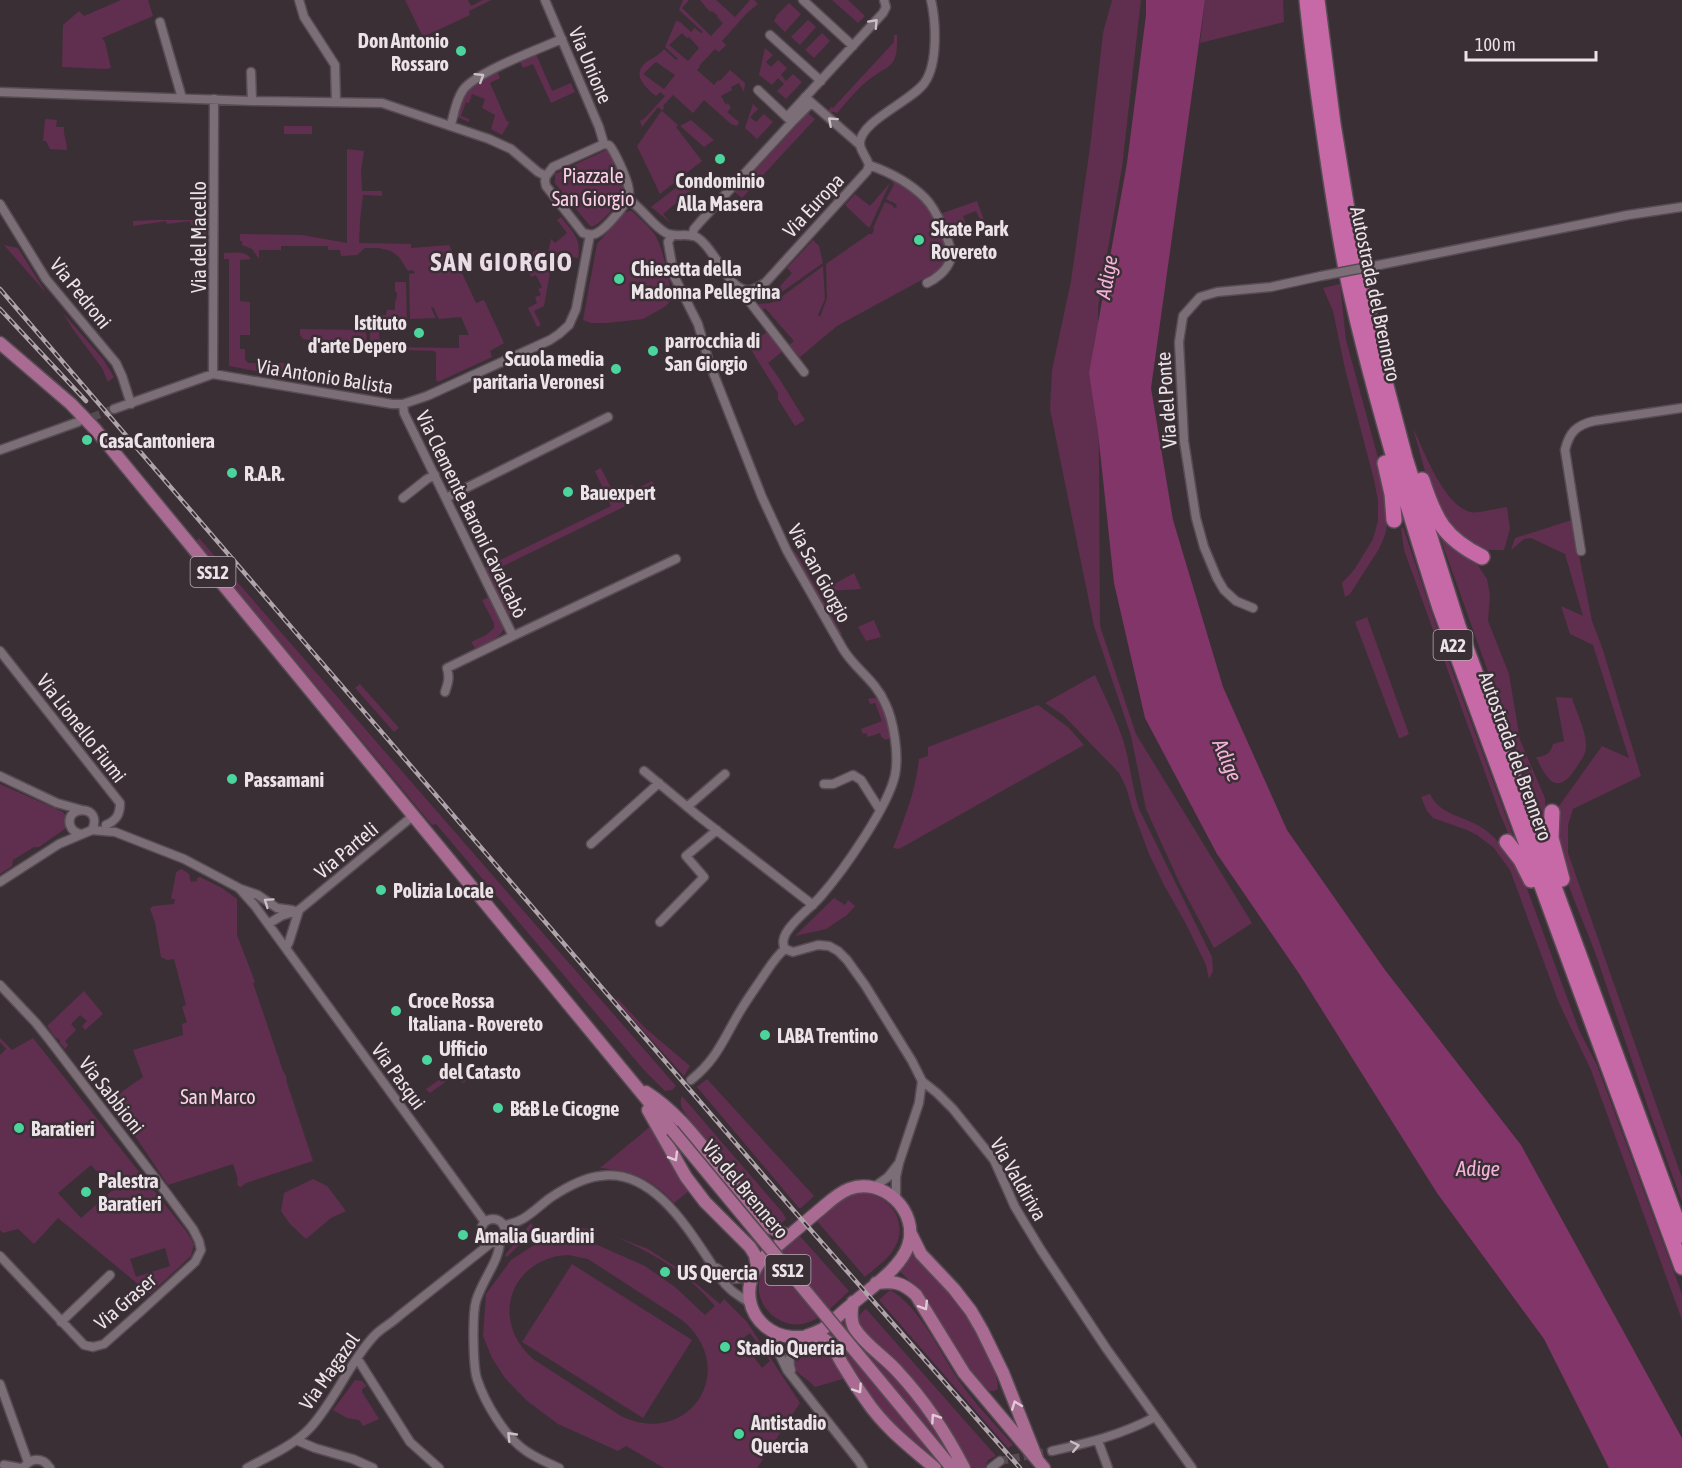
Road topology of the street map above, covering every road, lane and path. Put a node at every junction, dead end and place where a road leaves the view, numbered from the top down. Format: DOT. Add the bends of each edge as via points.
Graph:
graph roads {
  1 [pos="299,0"];
  2 [pos="545,0"];
  3 [pos="803,0"];
  4 [pos="931,0"];
  5 [pos="1306,0"];
  6 [pos="1317,0"];
  7 [pos="885,4"];
  8 [pos="160,22"];
  9 [pos="770,35"];
  10 [pos="562,39"];
  11 [pos="853,46"];
  12 [pos="251,72"];
  13 [pos="821,81"];
  14 [pos="758,90"];
  15 [pos="0,92"];
  16 [pos="182,98"];
  17 [pos="214,99"];
  18 [pos="808,100"];
  19 [pos="252,101"];
  20 [pos="336,102"];
  21 [pos="789,122"];
  22 [pos="451,125"];
  23 [pos="604,144"];
  24 [pos="860,146"];
  25 [pos="869,165"];
  26 [pos="546,176"];
  27 [pos="628,199"];
  28 [pos="0,204"];
  29 [pos="1682,207"];
  30 [pos="672,234"];
  31 [pos="590,235"];
  32 [pos="692,236"];
  33 [pos="927,284"];
  34 [pos="750,290"];
  35 [pos="0,343"];
  36 [pos="804,372"];
  37 [pos="213,374"];
  38 [pos="131,404"];
  39 [pos="403,404"];
  40 [pos="1378,404"];
  41 [pos="1682,408"];
  42 [pos="114,409"];
  43 [pos="608,417"];
  44 [pos="78,422"];
  45 [pos="1398,430"];
  46 [pos="0,450"];
  47 [pos="435,475"];
  48 [pos="403,498"];
  49 [pos="446,498"];
  50 [pos="1394,520"];
  51 [pos="1581,551"];
  52 [pos="1482,557"];
  53 [pos="676,559"];
  54 [pos="1253,608"];
  55 [pos="513,636"];
  56 [pos="0,651"];
  57 [pos="444,692"];
  58 [pos="644,771"];
  59 [pos="725,774"];
  60 [pos="0,776"];
  61 [pos="659,783"];
  62 [pos="824,784"];
  63 [pos="57,803"];
  64 [pos="687,807"];
  65 [pos="82,810"];
  66 [pos="880,810"];
  67 [pos="1552,812"];
  68 [pos="92,815"];
  69 [pos="414,815"];
  70 [pos="71,823"];
  71 [pos="106,825"];
  72 [pos="92,830"];
  73 [pos="717,830"];
  74 [pos="115,832"];
  75 [pos="81,834"];
  76 [pos="1507,842"];
  77 [pos="59,844"];
  78 [pos="591,844"];
  79 [pos="0,882"];
  80 [pos="239,888"];
  81 [pos="813,905"];
  82 [pos="298,910"];
  83 [pos="660,922"];
  84 [pos="268,924"];
  85 [pos="286,948"];
  86 [pos="785,950"];
  87 [pos="1569,961"];
  88 [pos="1586,972"];
  89 [pos="0,985"];
  90 [pos="691,1080"];
  91 [pos="922,1080"];
  92 [pos="637,1087"];
  93 [pos="899,1163"];
  94 [pos="874,1187"];
  95 [pos="896,1200"];
  96 [pos="485,1222"];
  97 [pos="503,1225"];
  98 [pos="193,1229"];
  99 [pos="909,1230"];
  100 [pos="1682,1235"];
  101 [pos="789,1236"];
  102 [pos="495,1242"];
  103 [pos="0,1256"];
  104 [pos="710,1262"];
  105 [pos="1682,1267"];
  106 [pos="754,1270"];
  107 [pos="110,1275"];
  108 [pos="876,1283"];
  109 [pos="853,1302"];
  110 [pos="750,1303"];
  111 [pos="62,1322"];
  112 [pos="772,1332"];
  113 [pos="806,1336"];
  114 [pos="357,1358"];
  115 [pos="793,1376"];
  116 [pos="0,1384"];
  117 [pos="1155,1417"];
  118 [pos="296,1440"];
  119 [pos="1098,1441"];
  120 [pos="1052,1451"];
  121 [pos="1000,1461"];
  122 [pos="27,1464"];
  123 [pos="1041,1464"];
  124 [pos="5,1465"];
  125 [pos="51,1467"];
  126 [pos="247,1468"];
  127 [pos="373,1468"];
  128 [pos="440,1468"];
  129 [pos="559,1468"];
  130 [pos="863,1468"];
  131 [pos="935,1468"];
  132 [pos="952,1468"];
  133 [pos="964,1468"];
  134 [pos="991,1468"];
  135 [pos="1108,1468"];
  136 [pos="1192,1468"];
  1 -- 20 [label="street" via="304,17 335,65"];
  2 -- 10 [label="street, Via Unione"];
  3 -- 11 [label="street"];
  4 -- 24 [label="street" via="934,49 926,80 867,128"];
  5 -- 40 [label="highway, Autostrada del Brennero / A22" via="1336,214"];
  6 -- 45 [label="highway, Autostrada del Brennero / A22" via="1350,228"];
  11 -- 7 [label="street, one-way" via="883,14"];
  8 -- 16 [label="street"];
  9 -- 13 [label="street"];
  22 -- 10 [label="street, one-way" via="464,89 478,76"];
  10 -- 23 [label="street, Via Unione"];
  11 -- 13 [label="street"];
  12 -- 19 [label="street"];
  13 -- 18 [label="street"];
  14 -- 21 [label="street"];
  15 -- 16 [label="street"];
  16 -- 17 [label="street"];
  17 -- 19 [label="street"];
  17 -- 37 [label="street, Via del Macello"];
  18 -- 21 [label="street"];
  24 -- 18 [label="street, Via Europa, one-way"];
  19 -- 20 [label="street"];
  20 -- 22 [label="street" via="389,104"];
  21 -- 32 [label="street" via="695,227"];
  22 -- 26 [label="street" via="505,146"];
  23 -- 26 [label="street" via="553,167"];
  23 -- 27 [label="street" via="612,148 630,192"];
  24 -- 25 [label="street, Via Europa"];
  25 -- 33 [label="street, Via Europa" via="915,190 939,219 950,261"];
  25 -- 34 [label="street, Via Europa" via="765,283"];
  26 -- 31 [label="street" via="544,181 550,192 583,233"];
  27 -- 30 [label="street"];
  27 -- 31 [label="street" via="600,231"];
  28 -- 38 [label="street, Via Pedroni" via="46,279 116,363"];
  29 -- 54 [label="street, Via del Ponte, bridge" via="1271,287 1200,297 1183,316 1179,342 1184,441 1196,518 1204,547 1224,590 1236,601"];
  30 -- 32 [label="street"];
  30 -- 66 [label="street, Via San Giorgio" via="668,242 674,276 698,324 709,363 762,497 787,551 846,654 878,689 885,703 896,762 893,782"];
  31 -- 39 [label="street, Via Antonio Balista" via="576,309 564,330 462,381"];
  32 -- 34 [label="street" via="708,246 732,283"];
  34 -- 36 [label="street" via="749,301"];
  35 -- 69 [label="main road, SS12" via="95,429"];
  37 -- 38 [label="street, Via Antonio Balista"];
  37 -- 39 [label="street, Via Antonio Balista"];
  38 -- 42 [label="street, Via Antonio Balista"];
  39 -- 47 [label="street, Via Clemente Baroni Cavalcabò"];
  40 -- 50 [label="highway" via="1378,438 1389,476"];
  40 -- 87 [label="highway, Autostrada del Brennero / A22" via="1440,608"];
  41 -- 51 [label="street" via="1584,423 1572,431 1565,450"];
  43 -- 49 [label="street"];
  44 -- 46 [label="street"];
  45 -- 52 [label="highway" via="1410,449 1440,524 1462,547"];
  45 -- 88 [label="highway, Autostrada del Brennero / A22" via="1458,626"];
  47 -- 48 [label="street"];
  47 -- 49 [label="street, Via Clemente Baroni Cavalcabò"];
  49 -- 55 [label="street, Via Clemente Baroni Cavalcabò"];
  53 -- 55 [label="street"];
  55 -- 57 [label="street, Via Clemente Baroni Cavalcabò" via="447,668 449,681"];
  56 -- 71 [label="street, Via Lionello Fiumi" via="120,803 120,813"];
  58 -- 61 [label="street"];
  59 -- 64 [label="street"];
  60 -- 63 [label="street"];
  61 -- 64 [label="street"];
  61 -- 78 [label="street"];
  62 -- 66 [label="street" via="853,775 861,780"];
  63 -- 65 [label="street"];
  63 -- 70 [label="street"];
  64 -- 73 [label="street"];
  65 -- 68 [label="street"];
  65 -- 70 [label="street" via="75,812"];
  66 -- 81 [label="street, Via San Giorgio"];
  67 -- 88 [label="highway" via="1553,849 1576,919"];
  68 -- 71 [label="street"];
  68 -- 72 [label="street"];
  69 -- 82 [label="street, Via Parteli"];
  69 -- 92 [label="main road, SS12"];
  70 -- 75 [label="street" via="74,831"];
  70 -- 77 [label="street"];
  71 -- 74 [label="street"];
  72 -- 74 [label="street"];
  72 -- 75 [label="street"];
  73 -- 81 [label="street"];
  73 -- 83 [label="street" via="686,856 704,877"];
  74 -- 80 [label="street" via="184,859"];
  75 -- 77 [label="street"];
  76 -- 87 [label="highway" via="1526,868 1550,930"];
  77 -- 79 [label="street"];
  82 -- 80 [label="street, one-way" via="277,908"];
  80 -- 84 [label="street"];
  81 -- 86 [label="street, Via San Giorgio" via="785,934"];
  82 -- 84 [label="street, Via Parteli"];
  82 -- 85 [label="street"];
  84 -- 85 [label="street"];
  85 -- 96 [label="street, Via Pasqui"];
  86 -- 90 [label="street, Via San Giorgio" via="740,1012 722,1047"];
  86 -- 91 [label="street, Via Valdiriva" via="793,952 818,945 838,951 865,985"];
  87 -- 105 [label="highway, Autostrada del Brennero / A22"];
  88 -- 100 [label="highway, Autostrada del Brennero / A22"];
  89 -- 98 [label="street, Via Sabbioni" via="36,1023"];
  91 -- 93 [label="street"];
  91 -- 117 [label="street, Via Valdiriva" via="953,1109 994,1160 1015,1207 1041,1250"];
  92 -- 101 [label="main road" via="684,1124 771,1228"];
  92 -- 106 [label="main road, one-way" via="686,1177 750,1247 755,1255"];
  92 -- 132 [label="main road, Via del Brennero / SS12, bridge"];
  93 -- 94 [label="street"];
  93 -- 95 [label="street"];
  94 -- 95 [label="main road"];
  94 -- 101 [label="main road" via="859,1186 842,1192"];
  95 -- 99 [label="main road" via="906,1215"];
  96 -- 97 [label="street" via="495,1219"];
  96 -- 102 [label="street" via="483,1237"];
  97 -- 102 [label="street" via="505,1233"];
  97 -- 104 [label="street" via="514,1224 579,1181 599,1176 627,1177 660,1197"];
  98 -- 111 [label="street, Via Graser" via="201,1250 195,1262 104,1344 84,1345"];
  99 -- 108 [label="main road" via="902,1256"];
  123 -- 99 [label="main road, one-way" via="982,1330 954,1289 921,1254"];
  101 -- 106 [label="main road"];
  102 -- 114 [label="street, Via Magazol" via="385,1326"];
  129 -- 102 [label="street, one-way" via="525,1451 499,1424 477,1377 473,1335 476,1301 500,1248"];
  103 -- 111 [label="street, Via Graser"];
  104 -- 106 [label="street" via="731,1278 743,1278"];
  104 -- 110 [label="street" via="728,1288"];
  106 -- 110 [label="main road"];
  107 -- 111 [label="street"];
  108 -- 109 [label="main road"];
  108 -- 123 [label="main road, one-way" via="897,1282 916,1295 964,1373"];
  109 -- 113 [label="main road" via="823,1328"];
  133 -- 109 [label="main road, one-way" via="920,1397 854,1327"];
  110 -- 112 [label="main road" via="758,1319"];
  112 -- 113 [label="main road"];
  112 -- 115 [label="street" via="782,1361"];
  113 -- 115 [label="street" via="789,1359"];
  113 -- 131 [label="main road, one-way" via="830,1343 878,1416"];
  114 -- 118 [label="street, Via Magazol" via="322,1414"];
  114 -- 128 [label="street" via="410,1442"];
  115 -- 130 [label="street"];
  116 -- 122 [label="street"];
  117 -- 119 [label="street"];
  117 -- 136 [label="street, Via Valdiriva"];
  118 -- 126 [label="street, Via Magazol"];
  118 -- 127 [label="street"];
  120 -- 119 [label="street, one-way"];
  119 -- 135 [label="street"];
  121 -- 134 [label="street"];
  122 -- 124 [label="street"];
  122 -- 125 [label="street" via="42,1460"];
}
